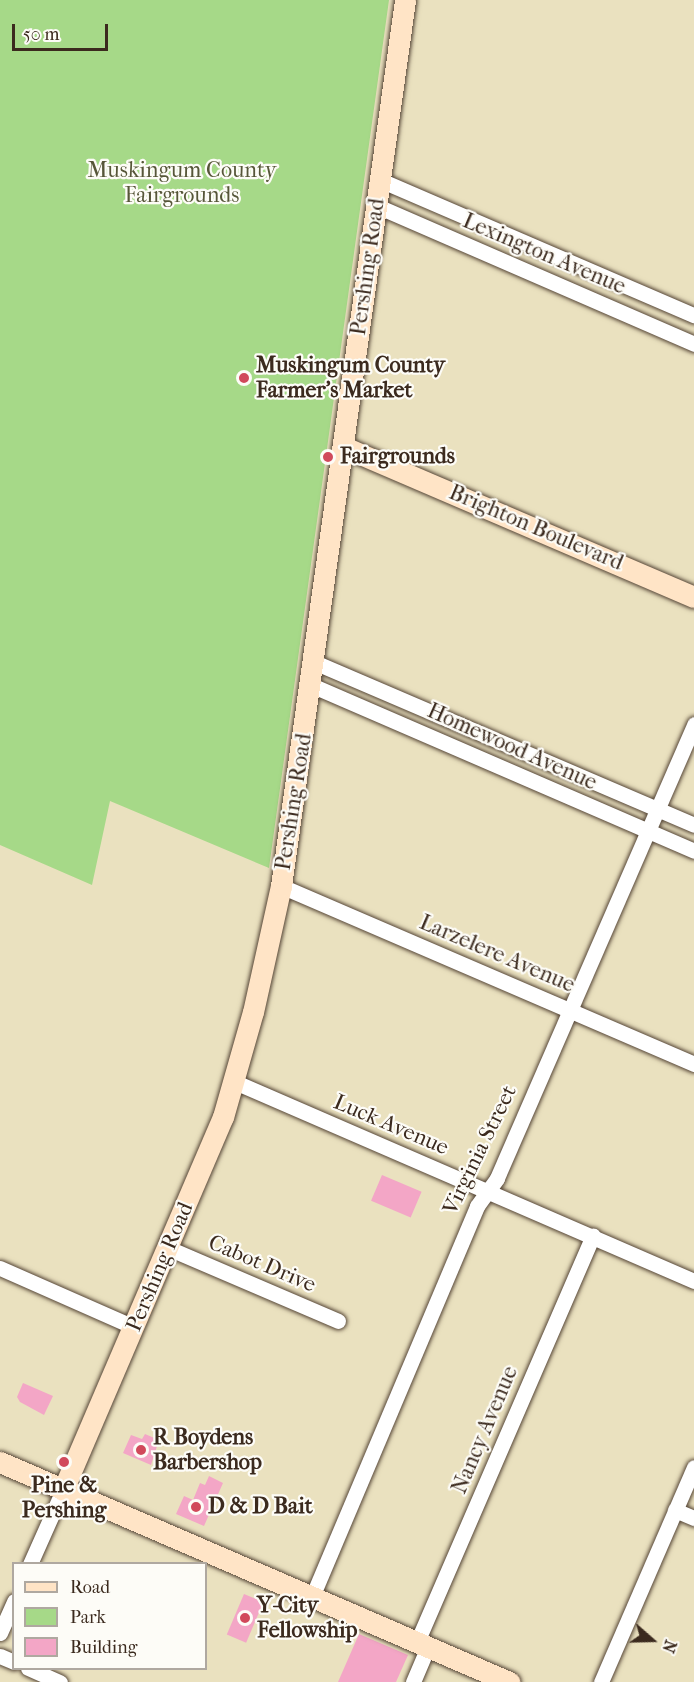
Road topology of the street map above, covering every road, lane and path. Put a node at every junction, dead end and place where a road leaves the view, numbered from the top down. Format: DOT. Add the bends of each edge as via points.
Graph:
graph roads {
  1 [pos="405,0"];
  2 [pos="380,180"];
  3 [pos="377,206"];
  4 [pos="694,315"];
  5 [pos="694,344"];
  6 [pos="344,447"];
  7 [pos="694,597"];
  8 [pos="314,662"];
  9 [pos="311,684"];
  10 [pos="694,724"];
  11 [pos="657,809"];
  12 [pos="694,825"];
  13 [pos="648,831"];
  14 [pos="694,851"];
  15 [pos="281,886"];
  16 [pos="569,1010"];
  17 [pos="694,1064"];
  18 [pos="235,1083"];
  19 [pos="487,1191"];
  20 [pos="593,1236"];
  21 [pos="168,1248"];
  22 [pos="0,1268"];
  23 [pos="694,1281"];
  24 [pos="338,1321"];
  25 [pos="134,1327"];
  26 [pos="0,1462"];
  27 [pos="694,1467"];
  28 [pos="63,1490"];
  29 [pos="675,1510"];
  30 [pos="694,1518"];
  31 [pos="30,1562"];
  32 [pos="312,1597"];
  33 [pos="12,1605"];
  34 [pos="0,1632"];
  35 [pos="422,1644"];
  36 [pos="33,1670"];
  37 [pos="60,1682"];
  38 [pos="413,1682"];
  39 [pos="509,1682"];
  40 [pos="601,1682"];
  1 -- 2 [label="street, Pershing Road"];
  2 -- 3 [label="street, Pershing Road"];
  2 -- 4 [label="street, Lexington Avenue"];
  3 -- 5 [label="street, Lexington Avenue"];
  3 -- 6 [label="street, Pershing Road"];
  6 -- 7 [label="street, Brighton Boulevard"];
  6 -- 8 [label="street, Pershing Road"];
  8 -- 9 [label="street, Pershing Road"];
  8 -- 11 [label="street, Homewood Avenue"];
  9 -- 13 [label="street, Homewood Avenue"];
  9 -- 15 [label="street, Pershing Road"];
  10 -- 11 [label="street, Virginia Street"];
  11 -- 12 [label="street, Homewood Avenue"];
  11 -- 13 [label="street, Virginia Street"];
  13 -- 14 [label="street, Homewood Avenue"];
  13 -- 16 [label="street, Virginia Street"];
  15 -- 16 [label="street, Larzelere Avenue"];
  15 -- 18 [label="street, Pershing Road"];
  16 -- 17 [label="street, Larzelere Avenue"];
  16 -- 19 [label="street, Virginia Street" via="497,1178"];
  18 -- 19 [label="street, Luck Avenue"];
  18 -- 21 [label="street, Pershing Road"];
  19 -- 20 [label="street, Luck Avenue"];
  19 -- 32 [label="street, Virginia Street" via="477,1206"];
  20 -- 23 [label="street, Luck Avenue"];
  20 -- 35 [label="street, Nancy Avenue"];
  21 -- 24 [label="street, Cabot Drive"];
  21 -- 25 [label="street, Pershing Road"];
  22 -- 25 [label="street"];
  25 -- 28 [label="street, Pershing Road"];
  26 -- 28 [label="street"];
  27 -- 29 [label="street"];
  28 -- 31 [label="street, Pershing Road"];
  28 -- 32 [label="street"];
  29 -- 30 [label="street"];
  29 -- 40 [label="street"];
  32 -- 35 [label="street"];
  33 -- 34 [label="street"];
  35 -- 38 [label="street, Nancy Avenue"];
  35 -- 39 [label="street"];
  36 -- 37 [label="street"];
}
